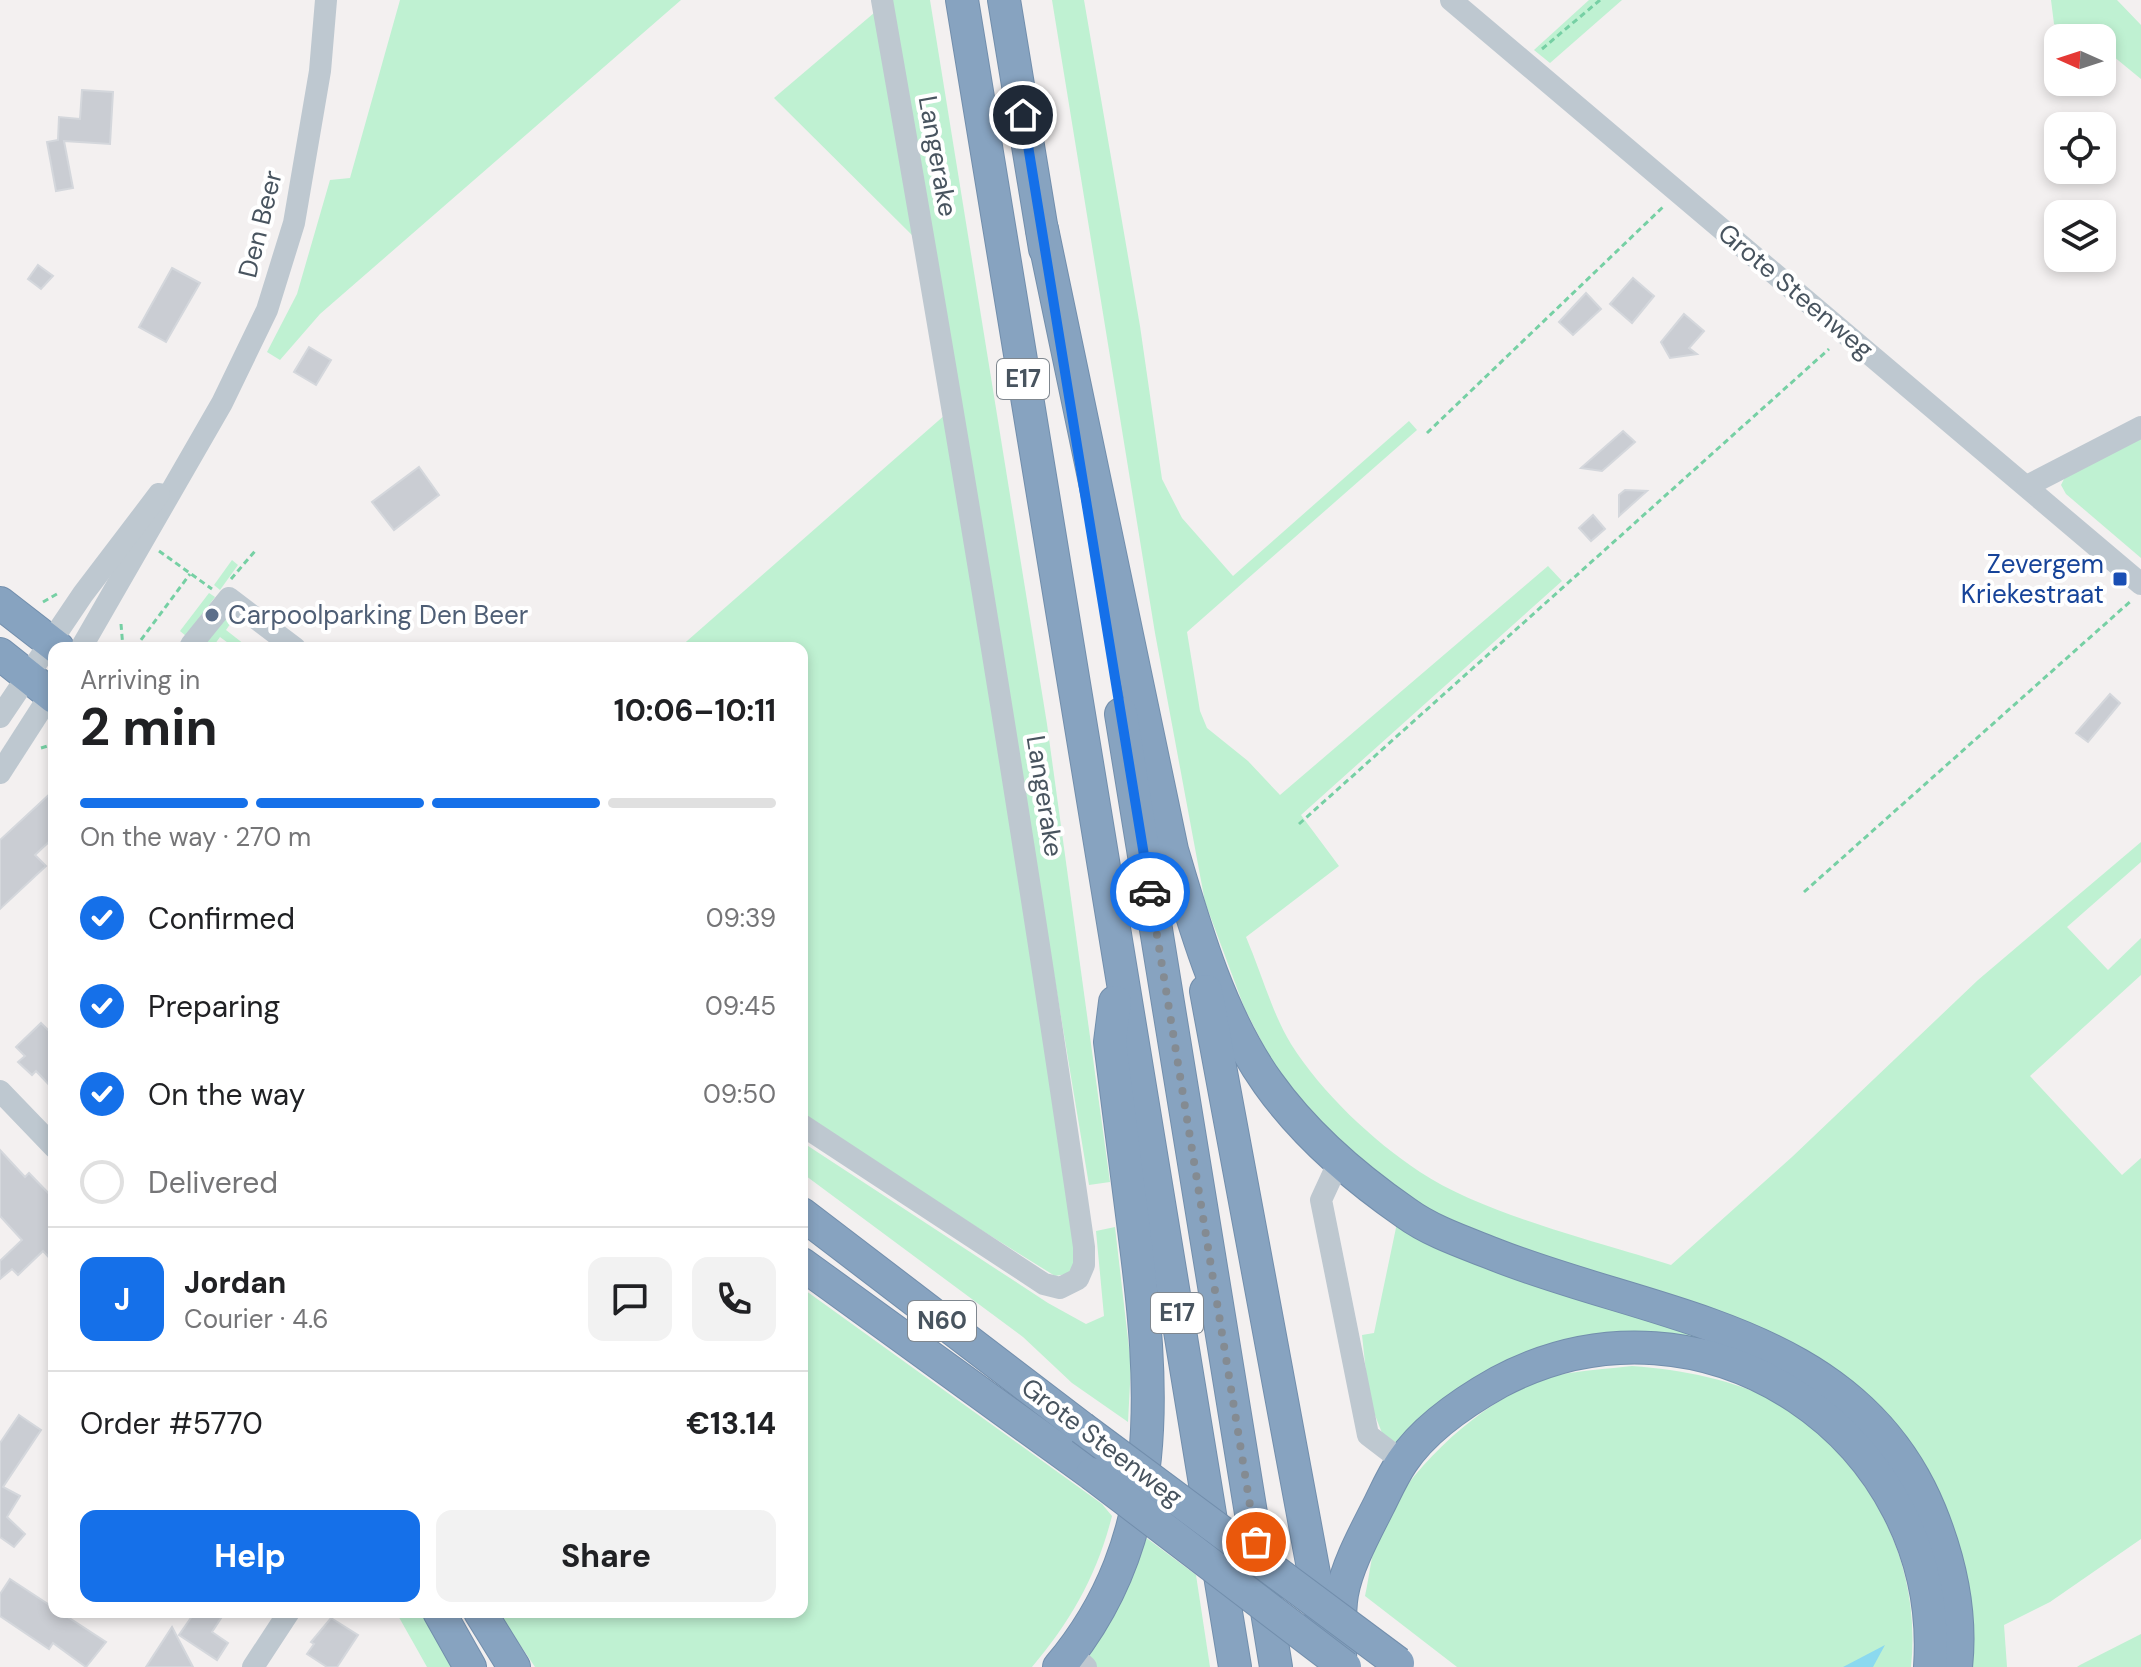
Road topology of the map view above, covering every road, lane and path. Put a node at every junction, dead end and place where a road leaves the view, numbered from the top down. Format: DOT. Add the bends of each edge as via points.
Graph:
graph roads {
  1 [pos="326,0"];
  2 [pos="882,0"];
  3 [pos="962,0"];
  4 [pos="1004,0"];
  5 [pos="1451,0"];
  6 [pos="1600,0"];
  7 [pos="1526,63"];
  8 [pos="1678,192"];
  9 [pos="1042,229"];
  10 [pos="1846,333"];
  11 [pos="2141,427"];
  12 [pos="1427,433"];
  13 [pos="196,445"];
  14 [pos="2027,486"];
  15 [pos="145,542"];
  16 [pos="255,551"];
  17 [pos="190,574"];
  18 [pos="2141,584"];
  19 [pos="2141,593"];
  20 [pos="223,596"];
  21 [pos="0,603"];
  22 [pos="57,642"];
  23 [pos="66,642"];
  24 [pos="66,642"];
  25 [pos="139,642"];
  26 [pos="193,642"];
  27 [pos="287,642"];
  28 [pos="0,654"];
  29 [pos="46,689"];
  30 [pos="0,717"];
  31 [pos="0,773"];
  32 [pos="1299,824"];
  33 [pos="1804,892"];
  34 [pos="1193,921"];
  35 [pos="1119,959"];
  36 [pos="0,1091"];
  37 [pos="808,1129"];
  38 [pos="48,1141"];
  39 [pos="1339,1161"];
  40 [pos="808,1219"];
  41 [pos="808,1268"];
  42 [pos="1402,1461"];
  43 [pos="285,1618"];
  44 [pos="442,1618"];
  45 [pos="484,1618"];
  46 [pos="1072,1662"];
  47 [pos="1401,1665"];
  48 [pos="253,1667"];
  49 [pos="470,1667"];
  50 [pos="514,1667"];
  51 [pos="1235,1667"];
  52 [pos="1276,1667"];
  53 [pos="1331,1667"];
  54 [pos="1343,1667"];
  55 [pos="1930,1667"];
  56 [pos="1956,1667"];
  1 -- 13 [label="street, Den Beer" via="320,71 294,223 267,310"];
  2 -- 37 [label="street, Langerake" via="962,453 1048,998 1084,1247 1078,1279 1060,1288 1044,1284"];
  3 -- 35 [label="highway, E17"];
  4 -- 9 [label="highway, E17"];
  5 -- 7 [label="street, Grote Steenweg"];
  6 -- 7 [label="path"];
  7 -- 8 [label="street, Grote Steenweg"];
  8 -- 10 [label="street, Grote Steenweg"];
  8 -- 12 [label="path"];
  9 -- 34 [label="highway" via="1135,685"];
  9 -- 52 [label="highway, E17"];
  10 -- 14 [label="street, Grote Steenweg"];
  10 -- 32 [label="path"];
  11 -- 14 [label="street"];
  13 -- 15 [label="street, Den Beer"];
  13 -- 23 [label="street, Den Beer"];
  14 -- 18 [label="street, Grote Steenweg"];
  15 -- 17 [label="path"];
  15 -- 24 [label="street, Den Beer"];
  16 -- 20 [label="path"];
  17 -- 20 [label="path"];
  17 -- 25 [label="path"];
  19 -- 33 [label="path"];
  20 -- 26 [label="street"];
  20 -- 27 [label="street"];
  21 -- 22 [label="highway"];
  28 -- 29 [label="highway"];
  29 -- 30 [label="street"];
  29 -- 31 [label="street"];
  34 -- 39 [label="highway" via="1235,1026 1267,1082"];
  34 -- 53 [label="highway"];
  35 -- 46 [label="highway" via="1110,1042 1149,1343 1147,1432 1124,1557"];
  35 -- 51 [label="highway, E17"];
  36 -- 38 [label="street"];
  39 -- 42 [label="street" via="1321,1200 1368,1435"];
  39 -- 56 [label="highway" via="1409,1216 1463,1242 1532,1269 1737,1332 1837,1387 1880,1428 1918,1482 1941,1537 1955,1592"];
  40 -- 47 [label="highway, Grote Steenweg / N60, bridge"];
  41 -- 54 [label="highway, Grote Steenweg / N60, bridge" via="1092,1474"];
  42 -- 54 [label="highway" via="1342,1593"];
  42 -- 55 [label="highway" via="1441,1421 1482,1392 1523,1369 1572,1354 1629,1346 1681,1350 1731,1363 1778,1384 1824,1415 1859,1449 1892,1494 1922,1581"];
  43 -- 48 [label="street"];
  44 -- 49 [label="highway"];
  45 -- 50 [label="highway"];
}
